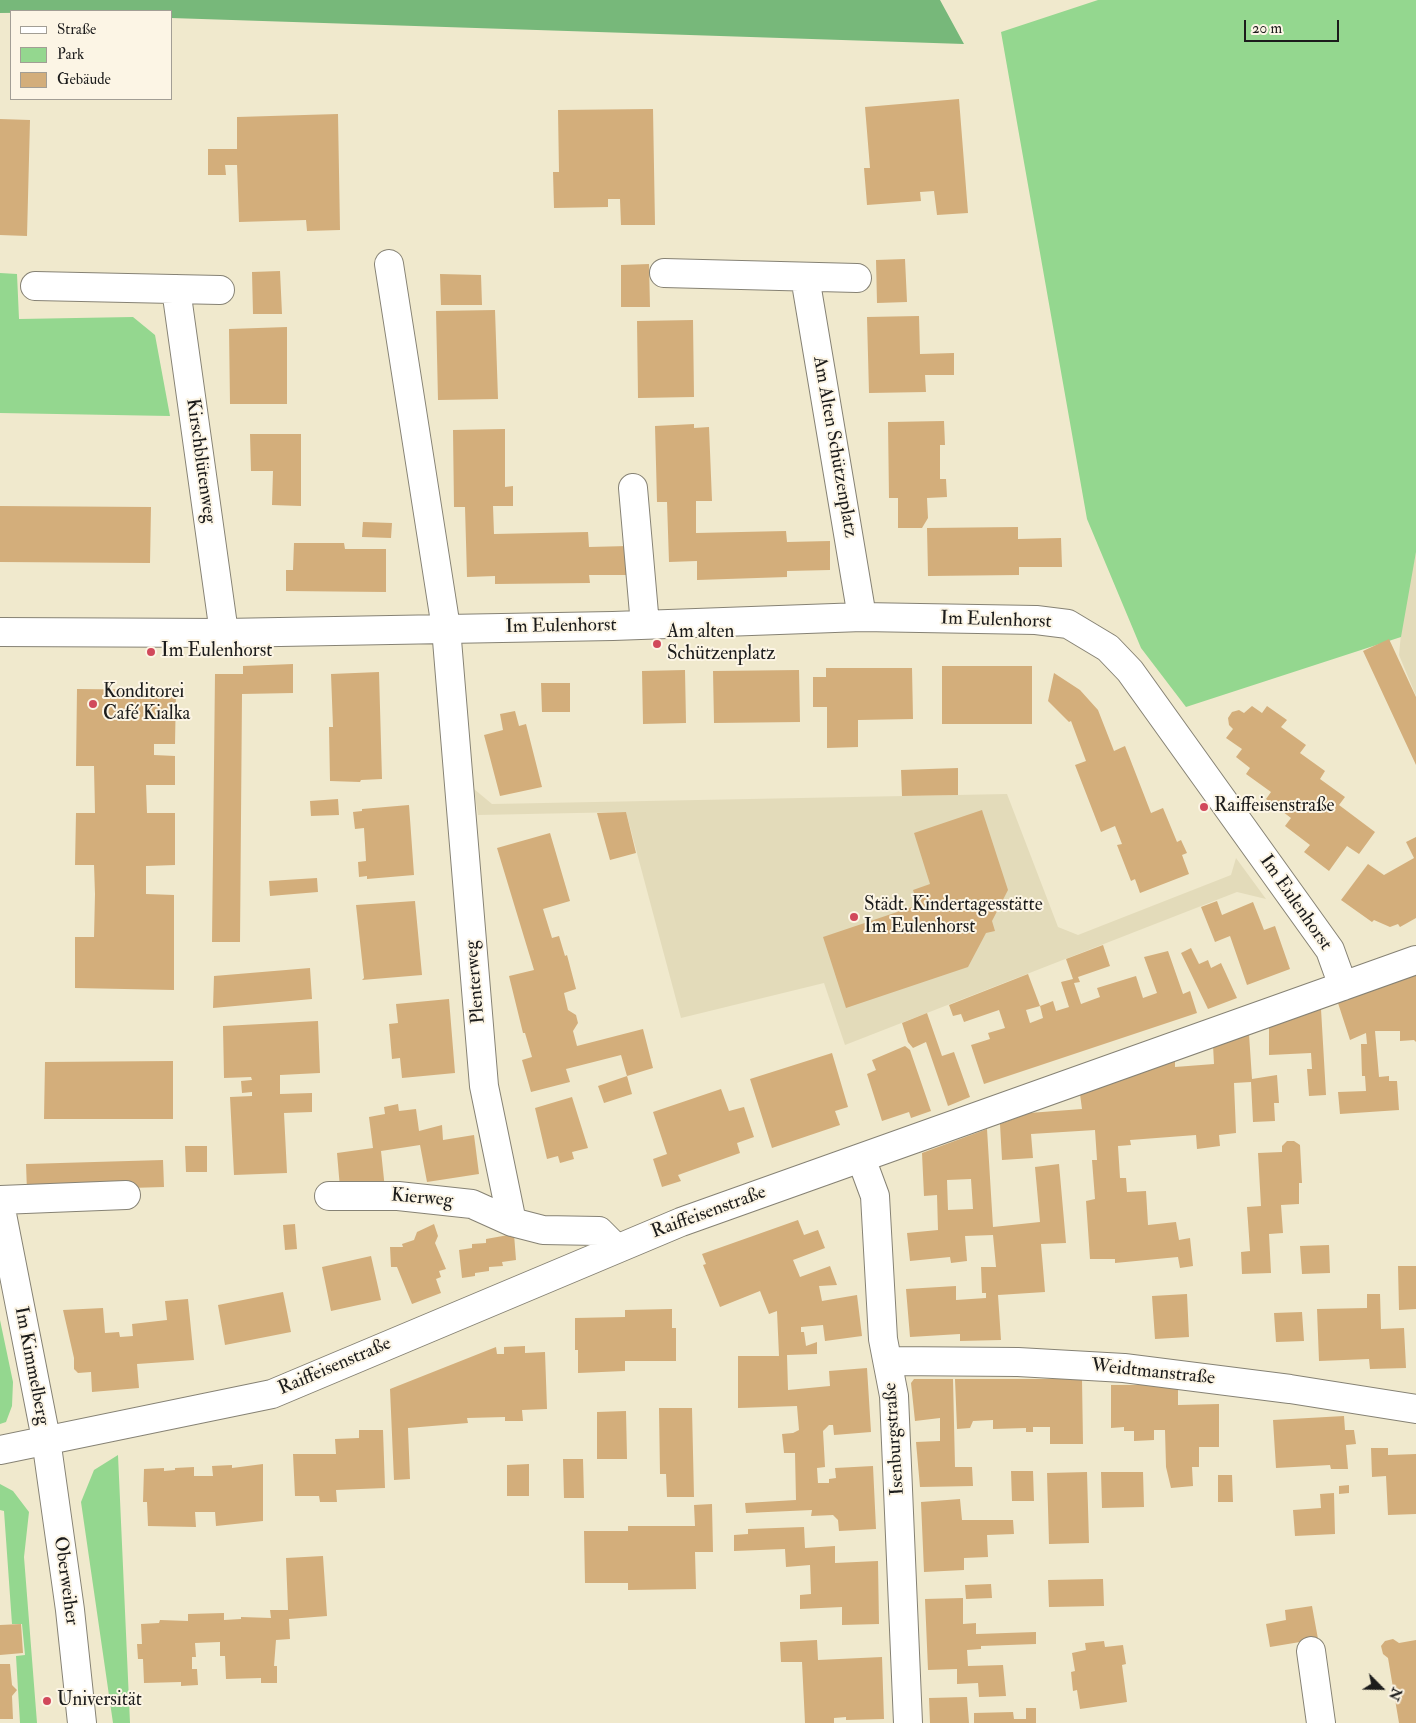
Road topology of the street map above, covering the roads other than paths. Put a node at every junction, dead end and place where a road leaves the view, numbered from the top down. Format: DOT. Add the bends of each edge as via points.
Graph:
graph roads {
  1 [pos="389,264"];
  2 [pos="664,273"];
  3 [pos="805,277"];
  4 [pos="857,278"];
  5 [pos="35,286"];
  6 [pos="176,289"];
  7 [pos="220,290"];
  8 [pos="633,488"];
  9 [pos="862,617"];
  10 [pos="645,625"];
  11 [pos="446,628"];
  12 [pos="0,632"];
  13 [pos="224,633"];
  14 [pos="1416,960"];
  15 [pos="1343,986"];
  16 [pos="861,1158"];
  17 [pos="126,1195"];
  18 [pos="329,1196"];
  19 [pos="0,1200"];
  20 [pos="0,1204"];
  21 [pos="512,1222"];
  22 [pos="616,1248"];
  23 [pos="889,1361"];
  24 [pos="1416,1410"];
  25 [pos="46,1439"];
  26 [pos="0,1450"];
  27 [pos="1311,1651"];
  28 [pos="82,1723"];
  29 [pos="908,1723"];
  30 [pos="1321,1723"];
  1 -- 11 [label="street"];
  2 -- 3 [label="street"];
  3 -- 4 [label="street"];
  3 -- 9 [label="street, Am Alten Schützenplatz"];
  5 -- 6 [label="street"];
  6 -- 7 [label="street"];
  6 -- 13 [label="street, Kirschblütenweg"];
  8 -- 10 [label="street, Im Eulenhorst"];
  9 -- 10 [label="street, Im Eulenhorst"];
  9 -- 15 [label="street, Im Eulenhorst" via="1036,620 1068,624 1108,648 1130,671 1330,950"];
  10 -- 11 [label="street, Im Eulenhorst"];
  11 -- 13 [label="street, Im Eulenhorst"];
  11 -- 21 [label="street, Plenterweg" via="484,1086"];
  12 -- 13 [label="street, Im Eulenhorst"];
  14 -- 15 [label="street, Raiffeisenstraße"];
  15 -- 16 [label="street, Raiffeisenstraße"];
  16 -- 22 [label="street, Raiffeisenstraße"];
  16 -- 23 [label="street, Isenburgstraße" via="874,1196 883,1339"];
  17 -- 19 [label="street"];
  18 -- 21 [label="street, Kierweg" via="398,1196 472,1204"];
  20 -- 25 [label="street, Im Kimmelberg"];
  21 -- 22 [label="street" via="543,1230 599,1232"];
  22 -- 25 [label="street, Raiffeisenstraße" via="272,1394"];
  23 -- 24 [label="street, Weidtmanstraße" via="1018,1362 1124,1368"];
  23 -- 29 [label="street, Isenburgstraße" via="894,1396"];
  25 -- 26 [label="street, Raiffeisenstraße"];
  25 -- 28 [label="street, Oberweiher"];
  27 -- 30 [label="street"];
}
